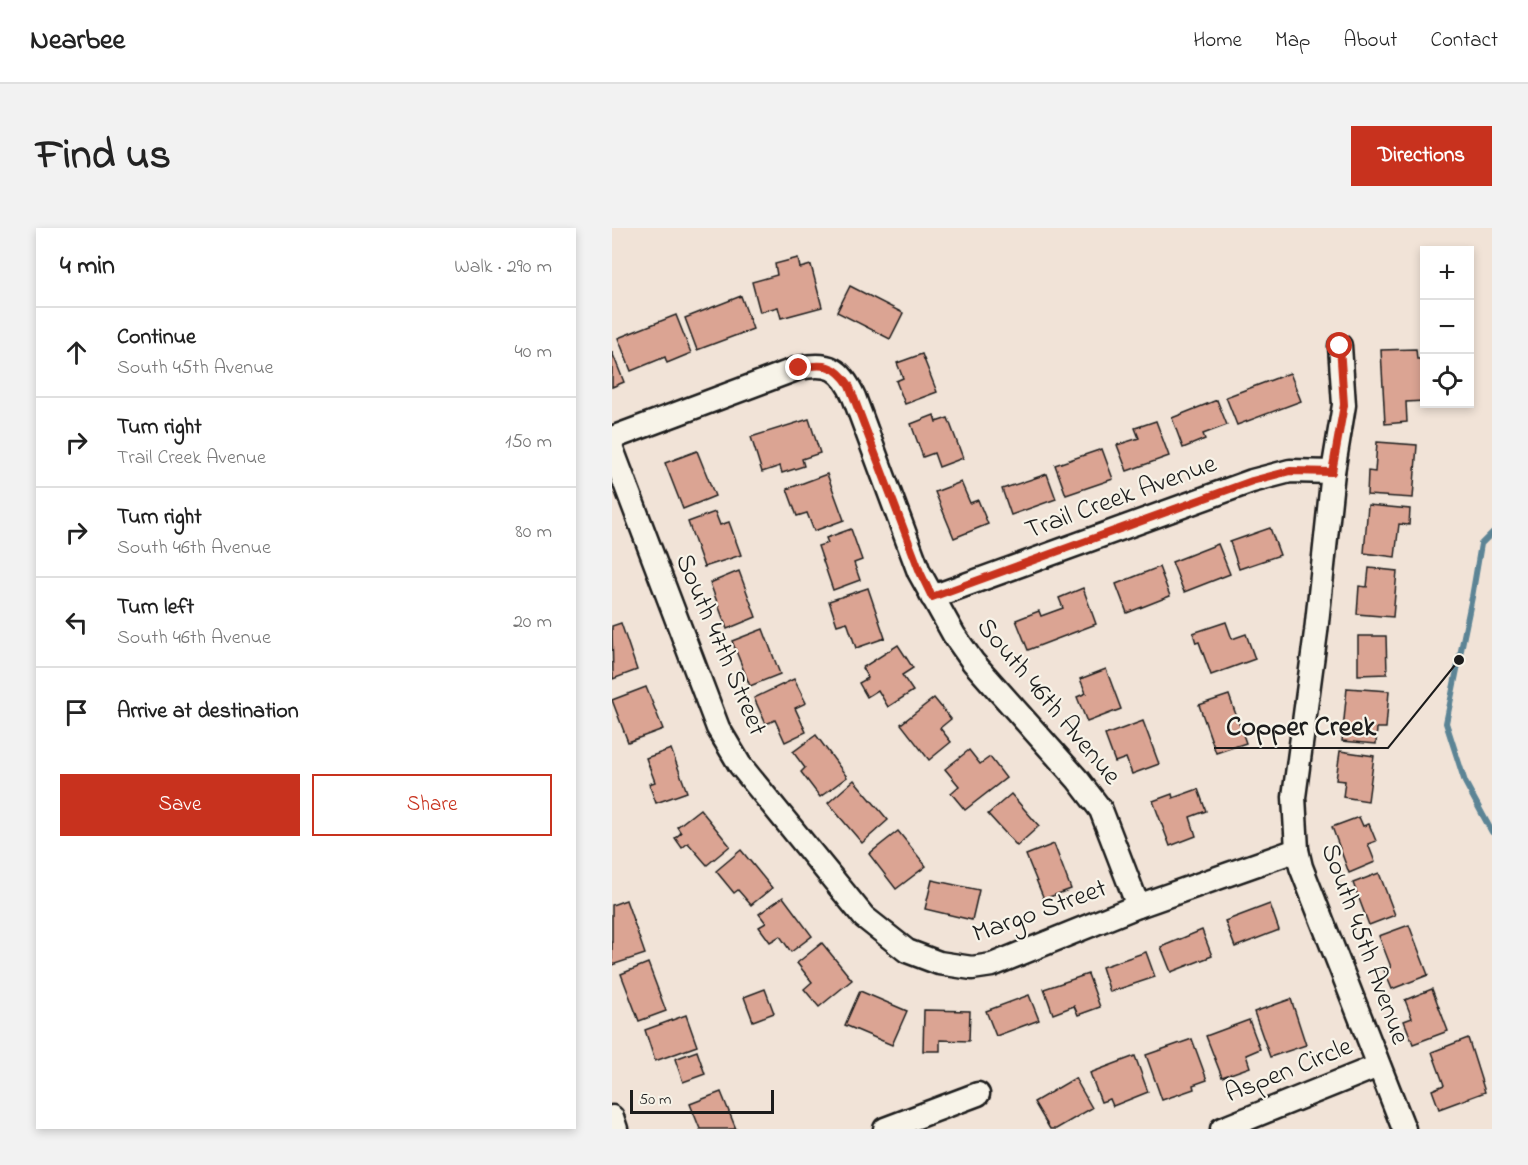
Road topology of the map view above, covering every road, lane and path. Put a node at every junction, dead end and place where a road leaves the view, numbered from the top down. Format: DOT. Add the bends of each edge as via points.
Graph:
graph roads {
  1 [pos="1340,346"];
  2 [pos="612,438"];
  3 [pos="612,449"];
  4 [pos="1332,472"];
  5 [pos="932,597"];
  6 [pos="806,846"];
  7 [pos="1297,850"];
  8 [pos="1138,906"];
  9 [pos="1378,1066"];
  10 [pos="978,1094"];
  11 [pos="612,1117"];
  12 [pos="616,1129"];
  13 [pos="885,1129"];
  14 [pos="1222,1129"];
  15 [pos="1404,1129"];
  1 -- 4 [label="street, South 45th Avenue" via="1344,405"];
  2 -- 5 [label="street, South 46th Avenue" via="799,368 816,364 829,367 841,374 854,397"];
  3 -- 6 [label="street, South 47th Street" via="718,728 740,765"];
  4 -- 5 [label="street, Trail Creek Avenue" via="1290,471 1252,481"];
  4 -- 7 [label="street, South 45th Avenue" via="1294,797"];
  5 -- 8 [label="street, South 46th Avenue" via="973,662 1101,810"];
  6 -- 8 [label="street, Margo Street" via="864,917 907,951 939,963 972,968 992,965"];
  7 -- 8 [label="street, Margo Street"];
  7 -- 9 [label="street, South 45th Avenue"];
  9 -- 14 [label="street, Aspen Circle"];
  9 -- 15 [label="street, South 45th Avenue"];
  10 -- 13 [label="street"];
  11 -- 12 [label="street"];
}
